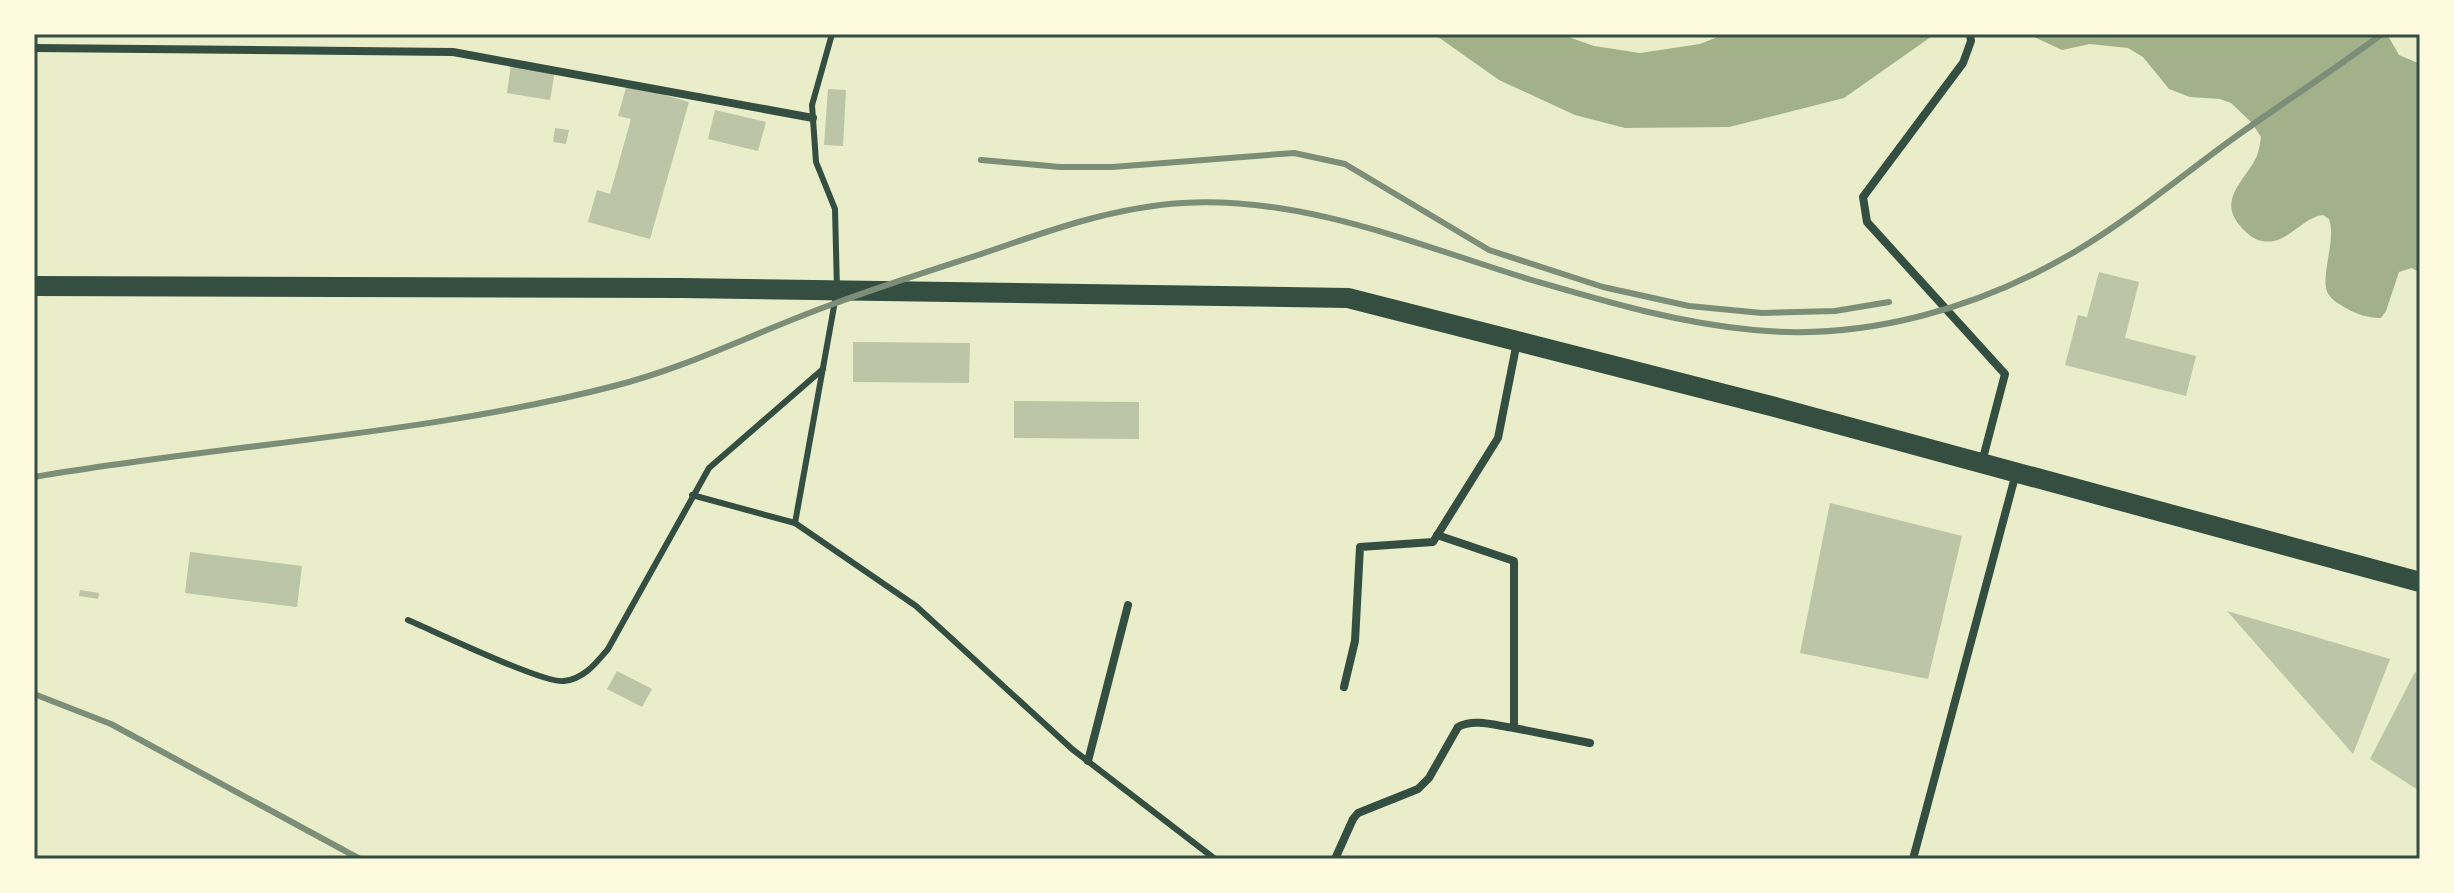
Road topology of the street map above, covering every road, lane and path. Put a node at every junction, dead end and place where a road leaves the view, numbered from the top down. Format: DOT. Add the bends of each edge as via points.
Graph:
graph roads {
  1 [pos="832,34"];
  2 [pos="1970,34"];
  3 [pos="34,48"];
  4 [pos="813,118"];
  5 [pos="34,286"];
  6 [pos="837,290"];
  7 [pos="1517,341"];
  8 [pos="823,369"];
  9 [pos="1982,463"];
  10 [pos="2016,473"];
  11 [pos="692,495"];
  12 [pos="795,523"];
  13 [pos="1437,535"];
  14 [pos="2420,582"];
  15 [pos="1128,605"];
  16 [pos="408,620"];
  17 [pos="1344,687"];
  18 [pos="1514,728"];
  19 [pos="1590,743"];
  20 [pos="1088,761"];
  21 [pos="1215,859"];
  22 [pos="1335,859"];
  23 [pos="1913,859"];
  1 -- 4 [label="lane"];
  2 -- 9 [label="street" via="1963,63 1863,197 1867,222 2005,374"];
  3 -- 4 [label="street" via="453,52"];
  4 -- 6 [label="lane" via="816,162 835,209"];
  5 -- 6 [label="main road"];
  6 -- 7 [label="main road" via="1348,298"];
  6 -- 8 [label="lane"];
  7 -- 9 [label="main road"];
  7 -- 13 [label="street" via="1498,438"];
  8 -- 11 [label="lane" via="709,468"];
  8 -- 12 [label="lane"];
  9 -- 10 [label="main road"];
  10 -- 14 [label="main road"];
  10 -- 23 [label="street"];
  11 -- 12 [label="lane"];
  11 -- 16 [label="lane" via="608,649 580,677 554,682"];
  12 -- 20 [label="lane" via="916,606"];
  13 -- 17 [label="street" via="1433,542 1360,547 1355,641"];
  13 -- 18 [label="street" via="1514,561"];
  15 -- 20 [label="street"];
  18 -- 19 [label="street"];
  18 -- 22 [label="street" via="1475,723 1458,727 1418,789 1358,813"];
  20 -- 21 [label="lane"];
}
